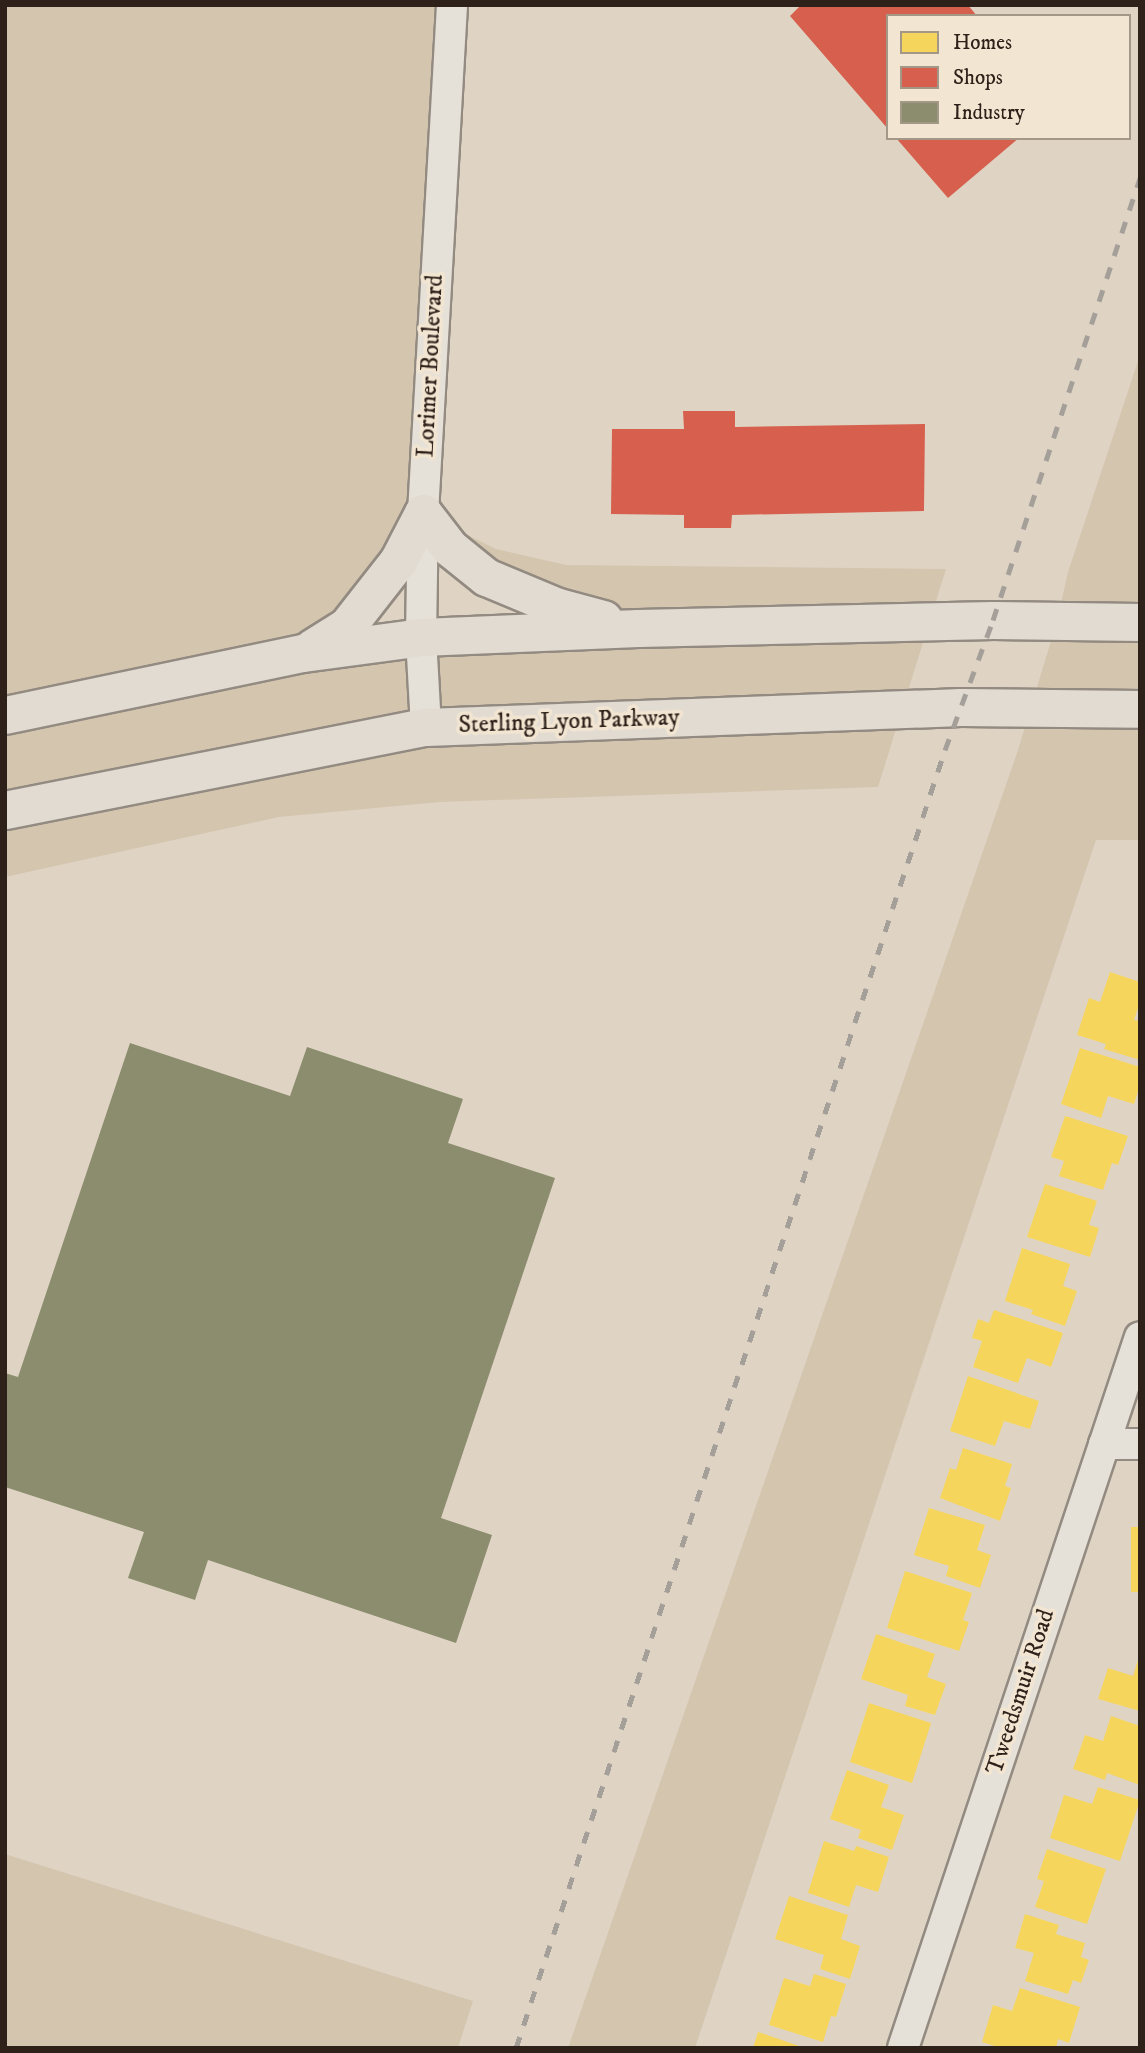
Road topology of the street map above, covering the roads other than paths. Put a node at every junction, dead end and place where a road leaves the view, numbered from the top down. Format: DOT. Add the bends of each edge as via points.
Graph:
graph roads {
  1 [pos="452,5"];
  2 [pos="423,513"];
  3 [pos="1140,622"];
  4 [pos="638,628"];
  5 [pos="421,637"];
  6 [pos="303,653"];
  7 [pos="1140,709"];
  8 [pos="5,715"];
  9 [pos="426,727"];
  10 [pos="5,810"];
  11 [pos="1140,1336"];
  12 [pos="1104,1444"];
  13 [pos="1140,1444"];
  14 [pos="903,2048"];
  1 -- 2 [label="street, Lorimer Boulevard"];
  2 -- 4 [label="main road" via="450,548 486,577 558,607"];
  2 -- 5 [label="street, Lorimer Boulevard"];
  2 -- 6 [label="main road" via="398,561 347,626"];
  3 -- 4 [label="main road" via="993,620"];
  4 -- 5 [label="main road"];
  5 -- 6 [label="main road"];
  5 -- 9 [label="street, Lorimer Boulevard"];
  6 -- 8 [label="main road"];
  7 -- 9 [label="main road, Sterling Lyon Parkway" via="950,707"];
  9 -- 10 [label="main road, Sterling Lyon Parkway"];
  11 -- 12 [label="street, Tweedsmuir Road"];
  12 -- 13 [label="street"];
  12 -- 14 [label="street, Tweedsmuir Road"];
}
